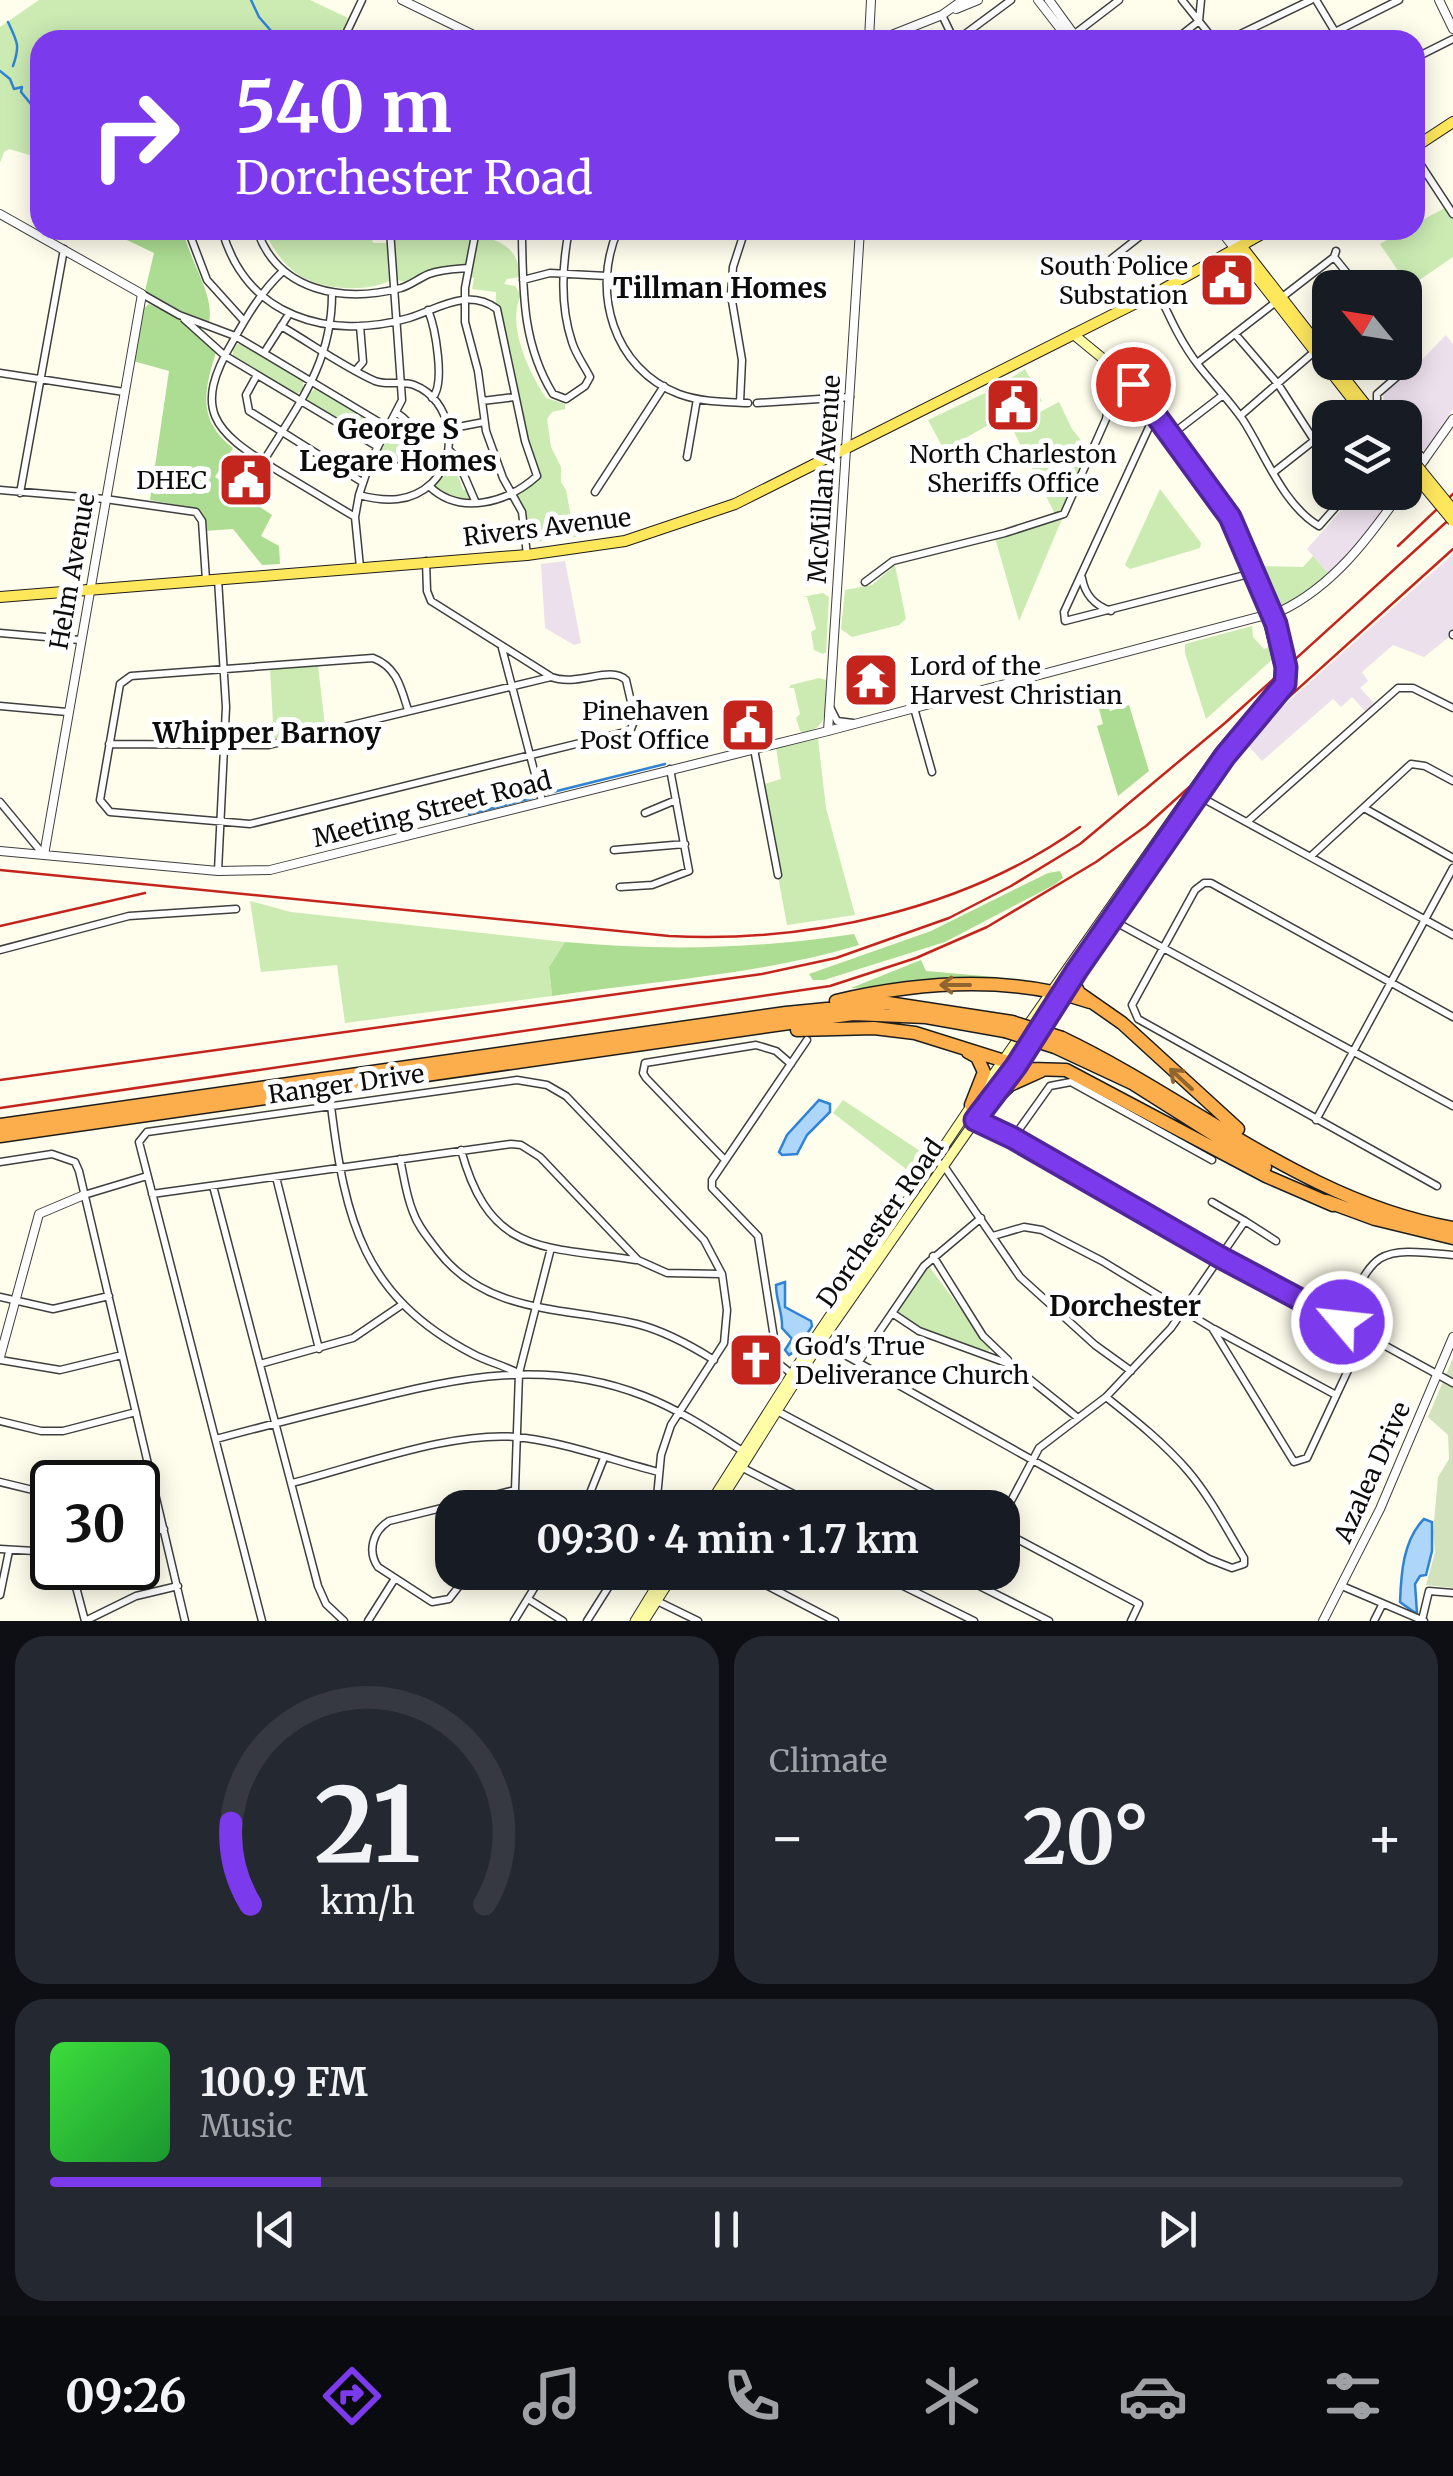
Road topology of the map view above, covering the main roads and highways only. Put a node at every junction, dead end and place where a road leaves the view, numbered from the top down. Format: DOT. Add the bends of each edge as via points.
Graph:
graph roads {
  1 [pos="1453,122"];
  2 [pos="1425,140"];
  3 [pos="1252,240"];
  4 [pos="1238,248"];
  5 [pos="1279,299"];
  6 [pos="1073,334"];
  7 [pos="1312,338"];
  8 [pos="1346,380"];
  9 [pos="1353,400"];
  10 [pos="1362,400"];
  11 [pos="1422,472"];
  12 [pos="1422,484"];
  13 [pos="1453,510"];
  14 [pos="1453,522"];
  15 [pos="0,597"];
  16 [pos="1108,918"];
  17 [pos="1076,972"];
  18 [pos="1058,992"];
  19 [pos="1090,1002"];
  20 [pos="786,1013"];
  21 [pos="1008,1026"];
  22 [pos="705,1036"];
  23 [pos="1058,1042"];
  24 [pos="952,1044"];
  25 [pos="1010,1063"];
  26 [pos="1046,1069"];
  27 [pos="973,1113"];
  28 [pos="0,1125"];
  29 [pos="0,1136"];
  30 [pos="1283,1164"];
  31 [pos="1334,1205"];
  32 [pos="1453,1228"];
  33 [pos="1453,1238"];
  34 [pos="724,1490"];
  35 [pos="657,1590"];
  36 [pos="660,1590"];
  37 [pos="653,1599"];
  38 [pos="635,1621"];
  39 [pos="644,1621"];
  1 -- 2 [label="main road"];
  3 -- 4 [label="main road, Rivers Avenue"];
  4 -- 5 [label="main road"];
  4 -- 6 [label="main road, Rivers Avenue"];
  5 -- 7 [label="main road"];
  5 -- 9 [label="main road"];
  6 -- 15 [label="main road, Rivers Avenue" via="736,504 626,541 527,555"];
  6 -- 16 [label="main road, Dorchester Road" via="1140,389 1230,517 1270,615 1280,682 1252,710"];
  8 -- 10 [label="main road"];
  11 -- 13 [label="main road, bridge"];
  12 -- 14 [label="main road, bridge"];
  16 -- 17 [label="main road, Dorchester Road"];
  16 -- 18 [label="main road, Dorchester Road"];
  17 -- 18 [label="main road, Dorchester Road"];
  17 -- 19 [label="highway" via="1076,988"];
  18 -- 19 [label="highway"];
  18 -- 20 [label="highway, one-way" via="939,986"];
  18 -- 25 [label="main road, Dorchester Road"];
  30 -- 19 [label="highway, one-way"];
  20 -- 21 [label="highway" via="888,1003"];
  20 -- 28 [label="highway"];
  21 -- 22 [label="highway" via="853,1014"];
  21 -- 23 [label="highway, bridge"];
  22 -- 24 [label="highway" via="874,1028"];
  22 -- 29 [label="highway"];
  23 -- 30 [label="highway" via="1109,1060"];
  23 -- 31 [label="highway"];
  24 -- 25 [label="highway"];
  24 -- 27 [label="highway" via="982,1064"];
  25 -- 26 [label="highway"];
  25 -- 27 [label="main road, Dorchester Road"];
  26 -- 27 [label="highway"];
  26 -- 31 [label="highway" via="1081,1076"];
  27 -- 34 [label="main road, Dorchester Road"];
  30 -- 32 [label="highway" via="1389,1212"];
  31 -- 33 [label="highway"];
  35 -- 37 [label="main road"];
  36 -- 37 [label="main road"];
  37 -- 38 [label="main road"];
  37 -- 39 [label="main road"];
}
